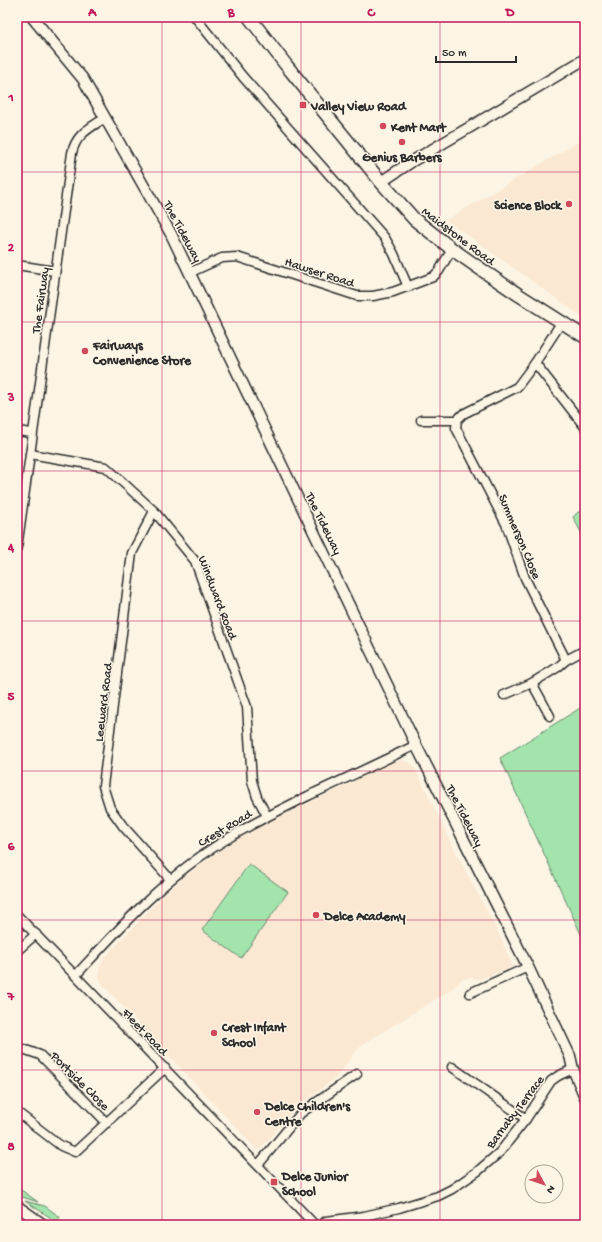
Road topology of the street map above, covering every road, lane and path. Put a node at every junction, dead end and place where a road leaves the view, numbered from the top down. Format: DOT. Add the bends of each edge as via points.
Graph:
graph roads {
  1 [pos="32,17"];
  2 [pos="195,17"];
  3 [pos="249,17"];
  4 [pos="582,17"];
  5 [pos="585,22"];
  6 [pos="585,59"];
  7 [pos="106,118"];
  8 [pos="381,182"];
  9 [pos="452,249"];
  10 [pos="17,265"];
  11 [pos="54,271"];
  12 [pos="191,272"];
  13 [pos="408,287"];
  14 [pos="562,323"];
  15 [pos="585,337"];
  16 [pos="535,362"];
  17 [pos="421,420"];
  18 [pos="456,420"];
  19 [pos="585,427"];
  20 [pos="17,431"];
  21 [pos="32,433"];
  22 [pos="30,454"];
  23 [pos="154,511"];
  24 [pos="17,548"];
  25 [pos="585,650"];
  26 [pos="566,660"];
  27 [pos="532,682"];
  28 [pos="504,695"];
  29 [pos="550,716"];
  30 [pos="416,744"];
  31 [pos="267,816"];
  32 [pos="170,879"];
  33 [pos="17,915"];
  34 [pos="36,934"];
  35 [pos="17,951"];
  36 [pos="528,967"];
  37 [pos="76,975"];
  38 [pos="470,993"];
  39 [pos="17,1054"];
  40 [pos="452,1067"];
  41 [pos="166,1068"];
  42 [pos="573,1069"];
  43 [pos="356,1074"];
  44 [pos="585,1098"];
  45 [pos="17,1112"];
  46 [pos="526,1119"];
  47 [pos="107,1123"];
  48 [pos="258,1165"];
  49 [pos="17,1206"];
  50 [pos="44,1225"];
  51 [pos="315,1225"];
  52 [pos="321,1225"];
  1 -- 7 [label="street, The Tideway" via="78,72"];
  2 -- 13 [label="street" via="243,77 385,238"];
  3 -- 8 [label="main road, Maidstone Road"];
  4 -- 5 [label="street"];
  6 -- 8 [label="street"];
  7 -- 11 [label="street, The Fairway" via="82,134 73,147"];
  7 -- 12 [label="street, The Tideway"];
  8 -- 9 [label="main road, Maidstone Road" via="414,219"];
  9 -- 13 [label="street, Hawser Road" via="439,272"];
  9 -- 14 [label="main road, Maidstone Road"];
  10 -- 11 [label="street"];
  11 -- 21 [label="street, The Fairway"];
  12 -- 13 [label="street, Hawser Road" via="222,258 237,257 357,296 373,296"];
  12 -- 30 [label="street, The Tideway"];
  14 -- 15 [label="main road, Maidstone Road"];
  14 -- 16 [label="street"];
  16 -- 18 [label="street" via="517,387"];
  16 -- 19 [label="street"];
  17 -- 18 [label="street"];
  18 -- 26 [label="street, Summerson Close" via="456,428 506,524 525,578"];
  20 -- 21 [label="street"];
  21 -- 22 [label="street, The Fairway"];
  22 -- 23 [label="street, Windward Road" via="106,467"];
  22 -- 24 [label="street, The Fairway"];
  23 -- 31 [label="street, Windward Road" via="195,561 247,706 252,781"];
  23 -- 32 [label="street, Leeward Road" via="132,553 103,786 110,808"];
  25 -- 26 [label="street"];
  26 -- 27 [label="street"];
  27 -- 28 [label="street"];
  27 -- 29 [label="street"];
  30 -- 31 [label="street, Crest Road"];
  30 -- 36 [label="street, The Tideway"];
  31 -- 32 [label="street, Crest Road" via="234,833"];
  32 -- 37 [label="street, Crest Road"];
  33 -- 34 [label="street, Fleet Road"];
  34 -- 35 [label="street"];
  34 -- 37 [label="street, Fleet Road"];
  36 -- 38 [label="street"];
  36 -- 42 [label="street, The Tideway" via="570,1056"];
  37 -- 41 [label="street, Fleet Road"];
  39 -- 47 [label="street, Portside Close" via="23,1049 40,1055"];
  40 -- 46 [label="street"];
  41 -- 47 [label="street, Portside Close"];
  41 -- 48 [label="street, Fleet Road"];
  42 -- 44 [label="street, The Tideway"];
  42 -- 46 [label="street, Barnaby Terrace" via="551,1081"];
  43 -- 48 [label="street" via="301,1113"];
  45 -- 47 [label="street, Portside Close" via="61,1146 75,1152"];
  46 -- 52 [label="street, Barnaby Terrace" via="492,1159 463,1182 444,1193 399,1208 326,1221"];
  48 -- 51 [label="street, Fleet Road"];
  49 -- 50 [label="street"];
}
